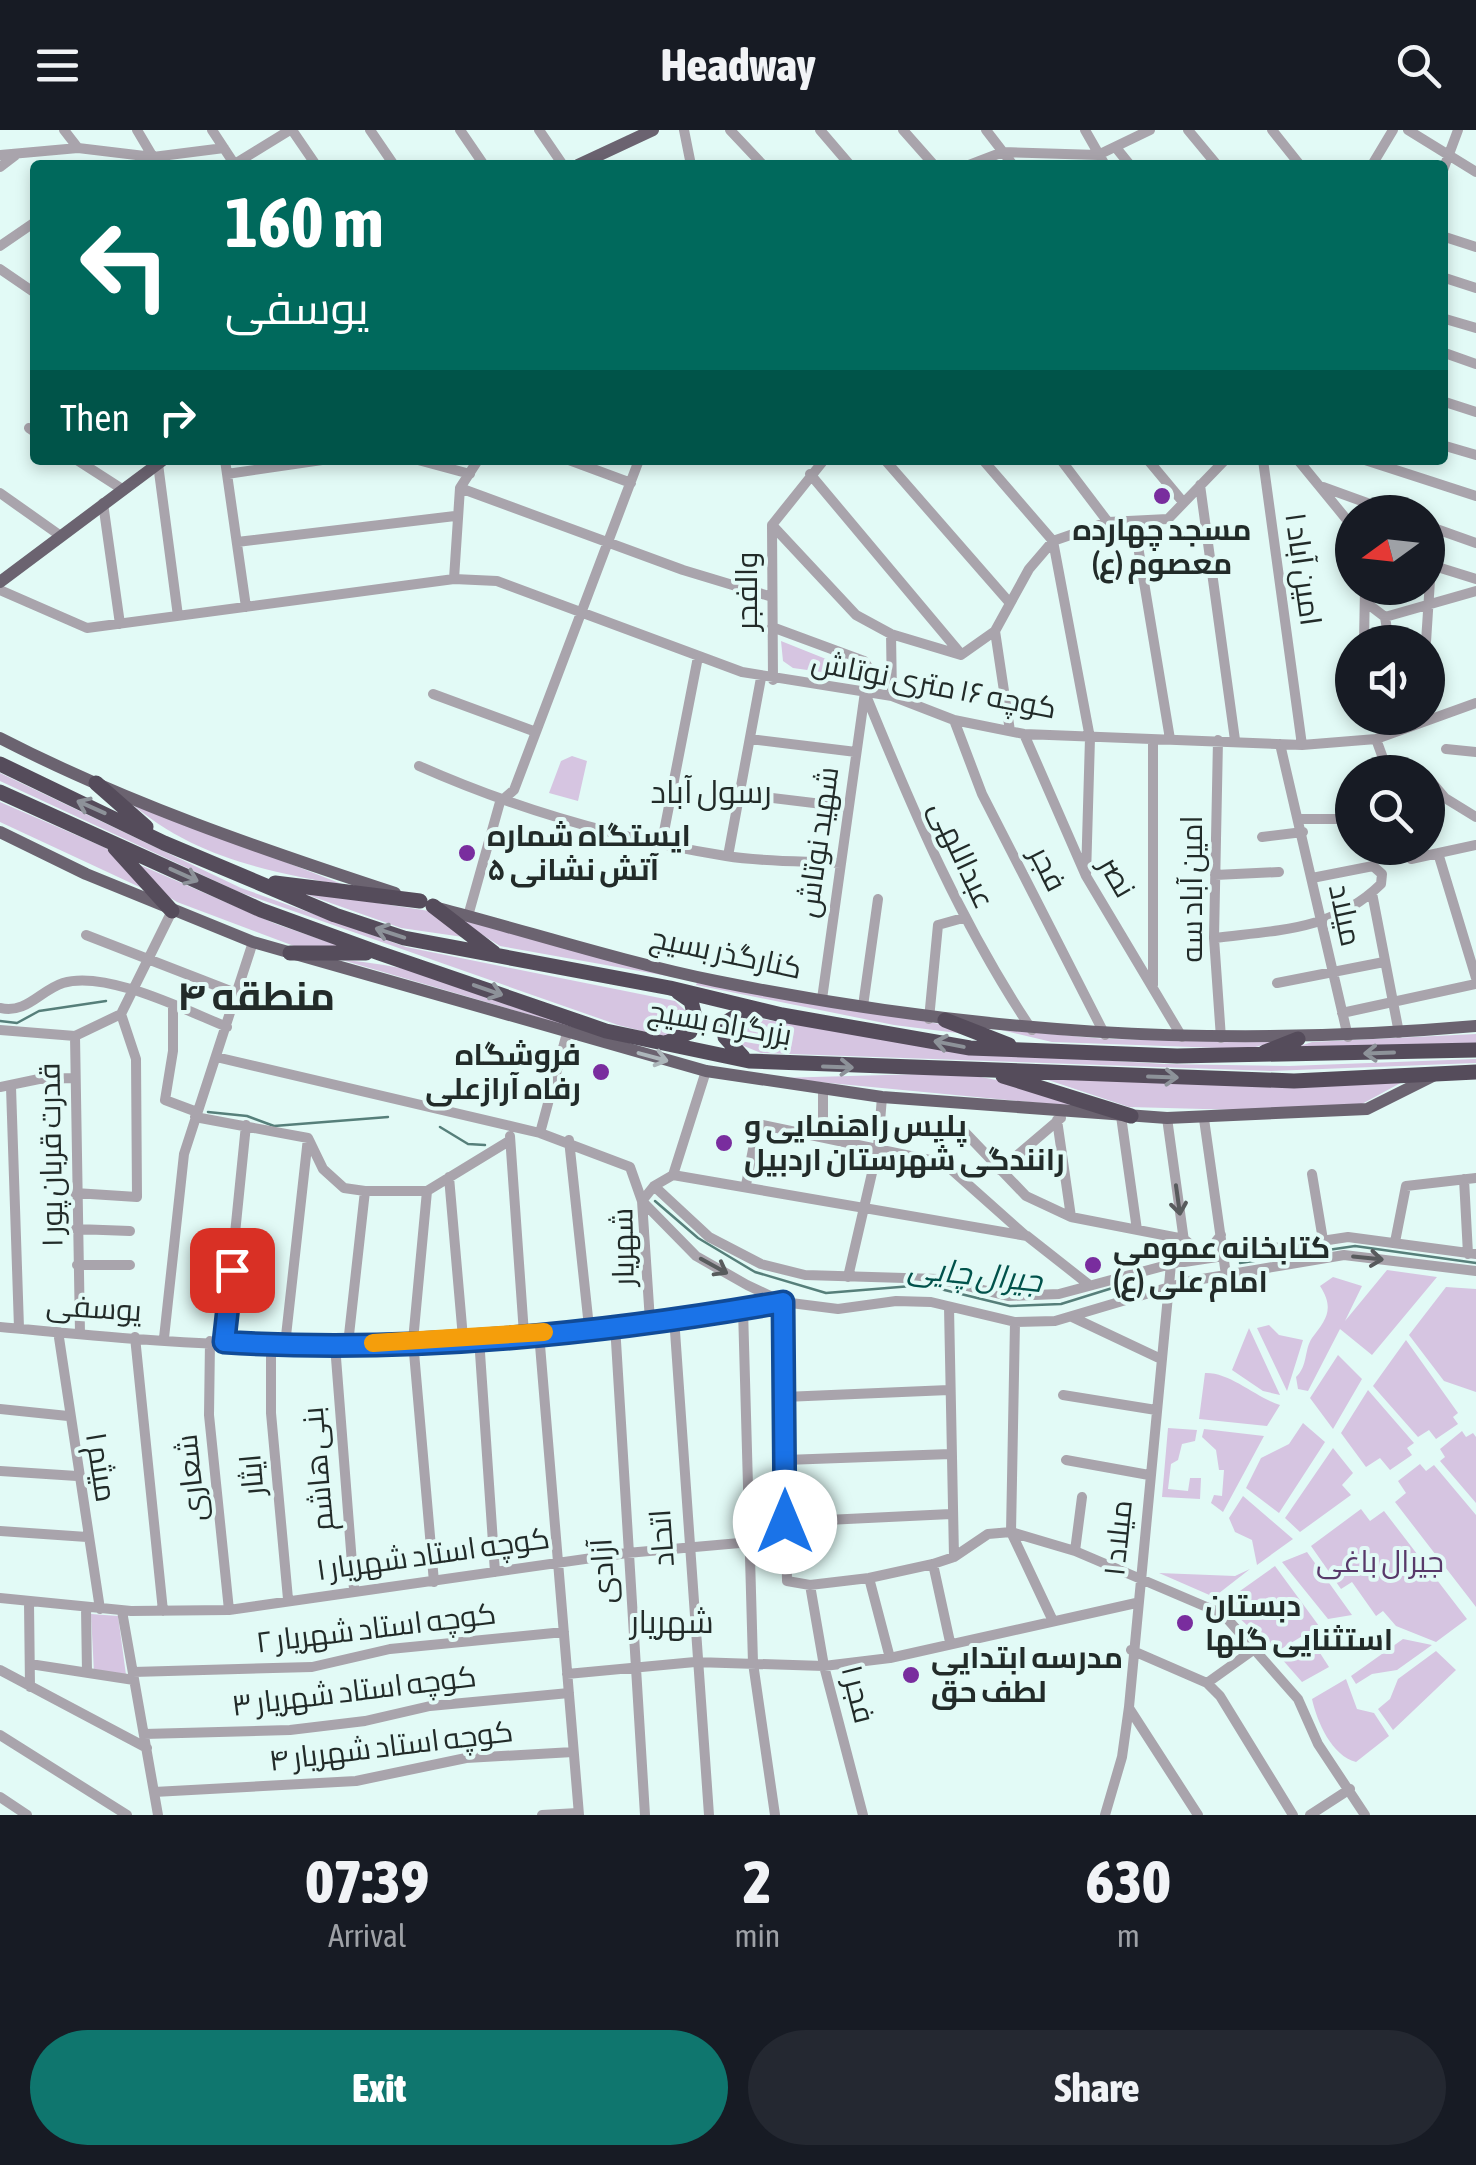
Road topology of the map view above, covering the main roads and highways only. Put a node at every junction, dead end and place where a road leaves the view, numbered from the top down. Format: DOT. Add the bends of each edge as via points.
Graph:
graph roads {
  1 [pos="653,130"];
  2 [pos="589,160"];
  3 [pos="156,465"];
  4 [pos="0,582"];
  5 [pos="0,738"];
  6 [pos="0,764"];
  7 [pos="96,783"];
  8 [pos="3,794"];
  9 [pos="2,834"];
  10 [pos="109,841"];
  11 [pos="164,843"];
  12 [pos="260,881"];
  13 [pos="426,904"];
  14 [pos="172,911"];
  15 [pos="290,953"];
  16 [pos="380,953"];
  17 [pos="497,956"];
  18 [pos="670,988"];
  19 [pos="751,1008"];
  20 [pos="937,1020"];
  21 [pos="1476,1026"];
  22 [pos="1298,1039"];
  23 [pos="666,1044"];
  24 [pos="1022,1050"];
  25 [pos="1476,1050"];
  26 [pos="1255,1056"];
  27 [pos="748,1061"];
  28 [pos="985,1071"];
  29 [pos="1476,1072"];
  30 [pos="1438,1074"];
  31 [pos="1126,1116"];
  1 -- 2 [label="main road"];
  3 -- 4 [label="main road"];
  5 -- 7 [label="main road, کنارگذر بسیج"];
  11 -- 6 [label="highway, بزرگراه بسیج, one-way"];
  7 -- 11 [label="highway"];
  7 -- 13 [label="main road, کنارگذر بسیج"];
  8 -- 10 [label="highway, بزرگراه بسیج"];
  9 -- 14 [label="main road"];
  10 -- 14 [label="highway"];
  10 -- 16 [label="highway, بزرگراه بسیج, one-way" via="262,910"];
  11 -- 12 [label="highway, بزرگراه بسیج"];
  12 -- 13 [label="highway"];
  17 -- 12 [label="highway, بزرگراه بسیج, one-way" via="404,938"];
  13 -- 17 [label="highway"];
  13 -- 20 [label="main road, کنارگذر بسیج" via="709,979"];
  14 -- 15 [label="main road"];
  15 -- 16 [label="highway"];
  15 -- 31 [label="main road, one-way" via="706,1071 1061,1117"];
  16 -- 23 [label="highway, بزرگراه بسیج, one-way" via="606,1031"];
  17 -- 18 [label="highway, بزرگراه بسیج"];
  18 -- 19 [label="highway, بزرگراه بسیج"];
  18 -- 23 [label="highway" via="691,1001 695,1017 690,1032"];
  24 -- 19 [label="highway, بزرگراه بسیج, one-way" via="970,1048"];
  19 -- 27 [label="highway" via="728,1021 725,1037"];
  20 -- 22 [label="main road, کنارگذر بسیج" via="1106,1036"];
  20 -- 24 [label="highway"];
  21 -- 22 [label="main road, کنارگذر بسیج"];
  22 -- 26 [label="highway"];
  23 -- 27 [label="highway, بزرگراه بسیج"];
  24 -- 26 [label="highway, بزرگراه بسیج"];
  25 -- 26 [label="highway, بزرگراه بسیج, one-way"];
  27 -- 28 [label="highway, بزرگراه بسیج, one-way"];
  28 -- 30 [label="highway, بزرگراه بسیج, one-way" via="1294,1081"];
  28 -- 31 [label="highway"];
  29 -- 30 [label="highway, بزرگراه بسیج"];
  30 -- 31 [label="main road" via="1367,1109"];
}
